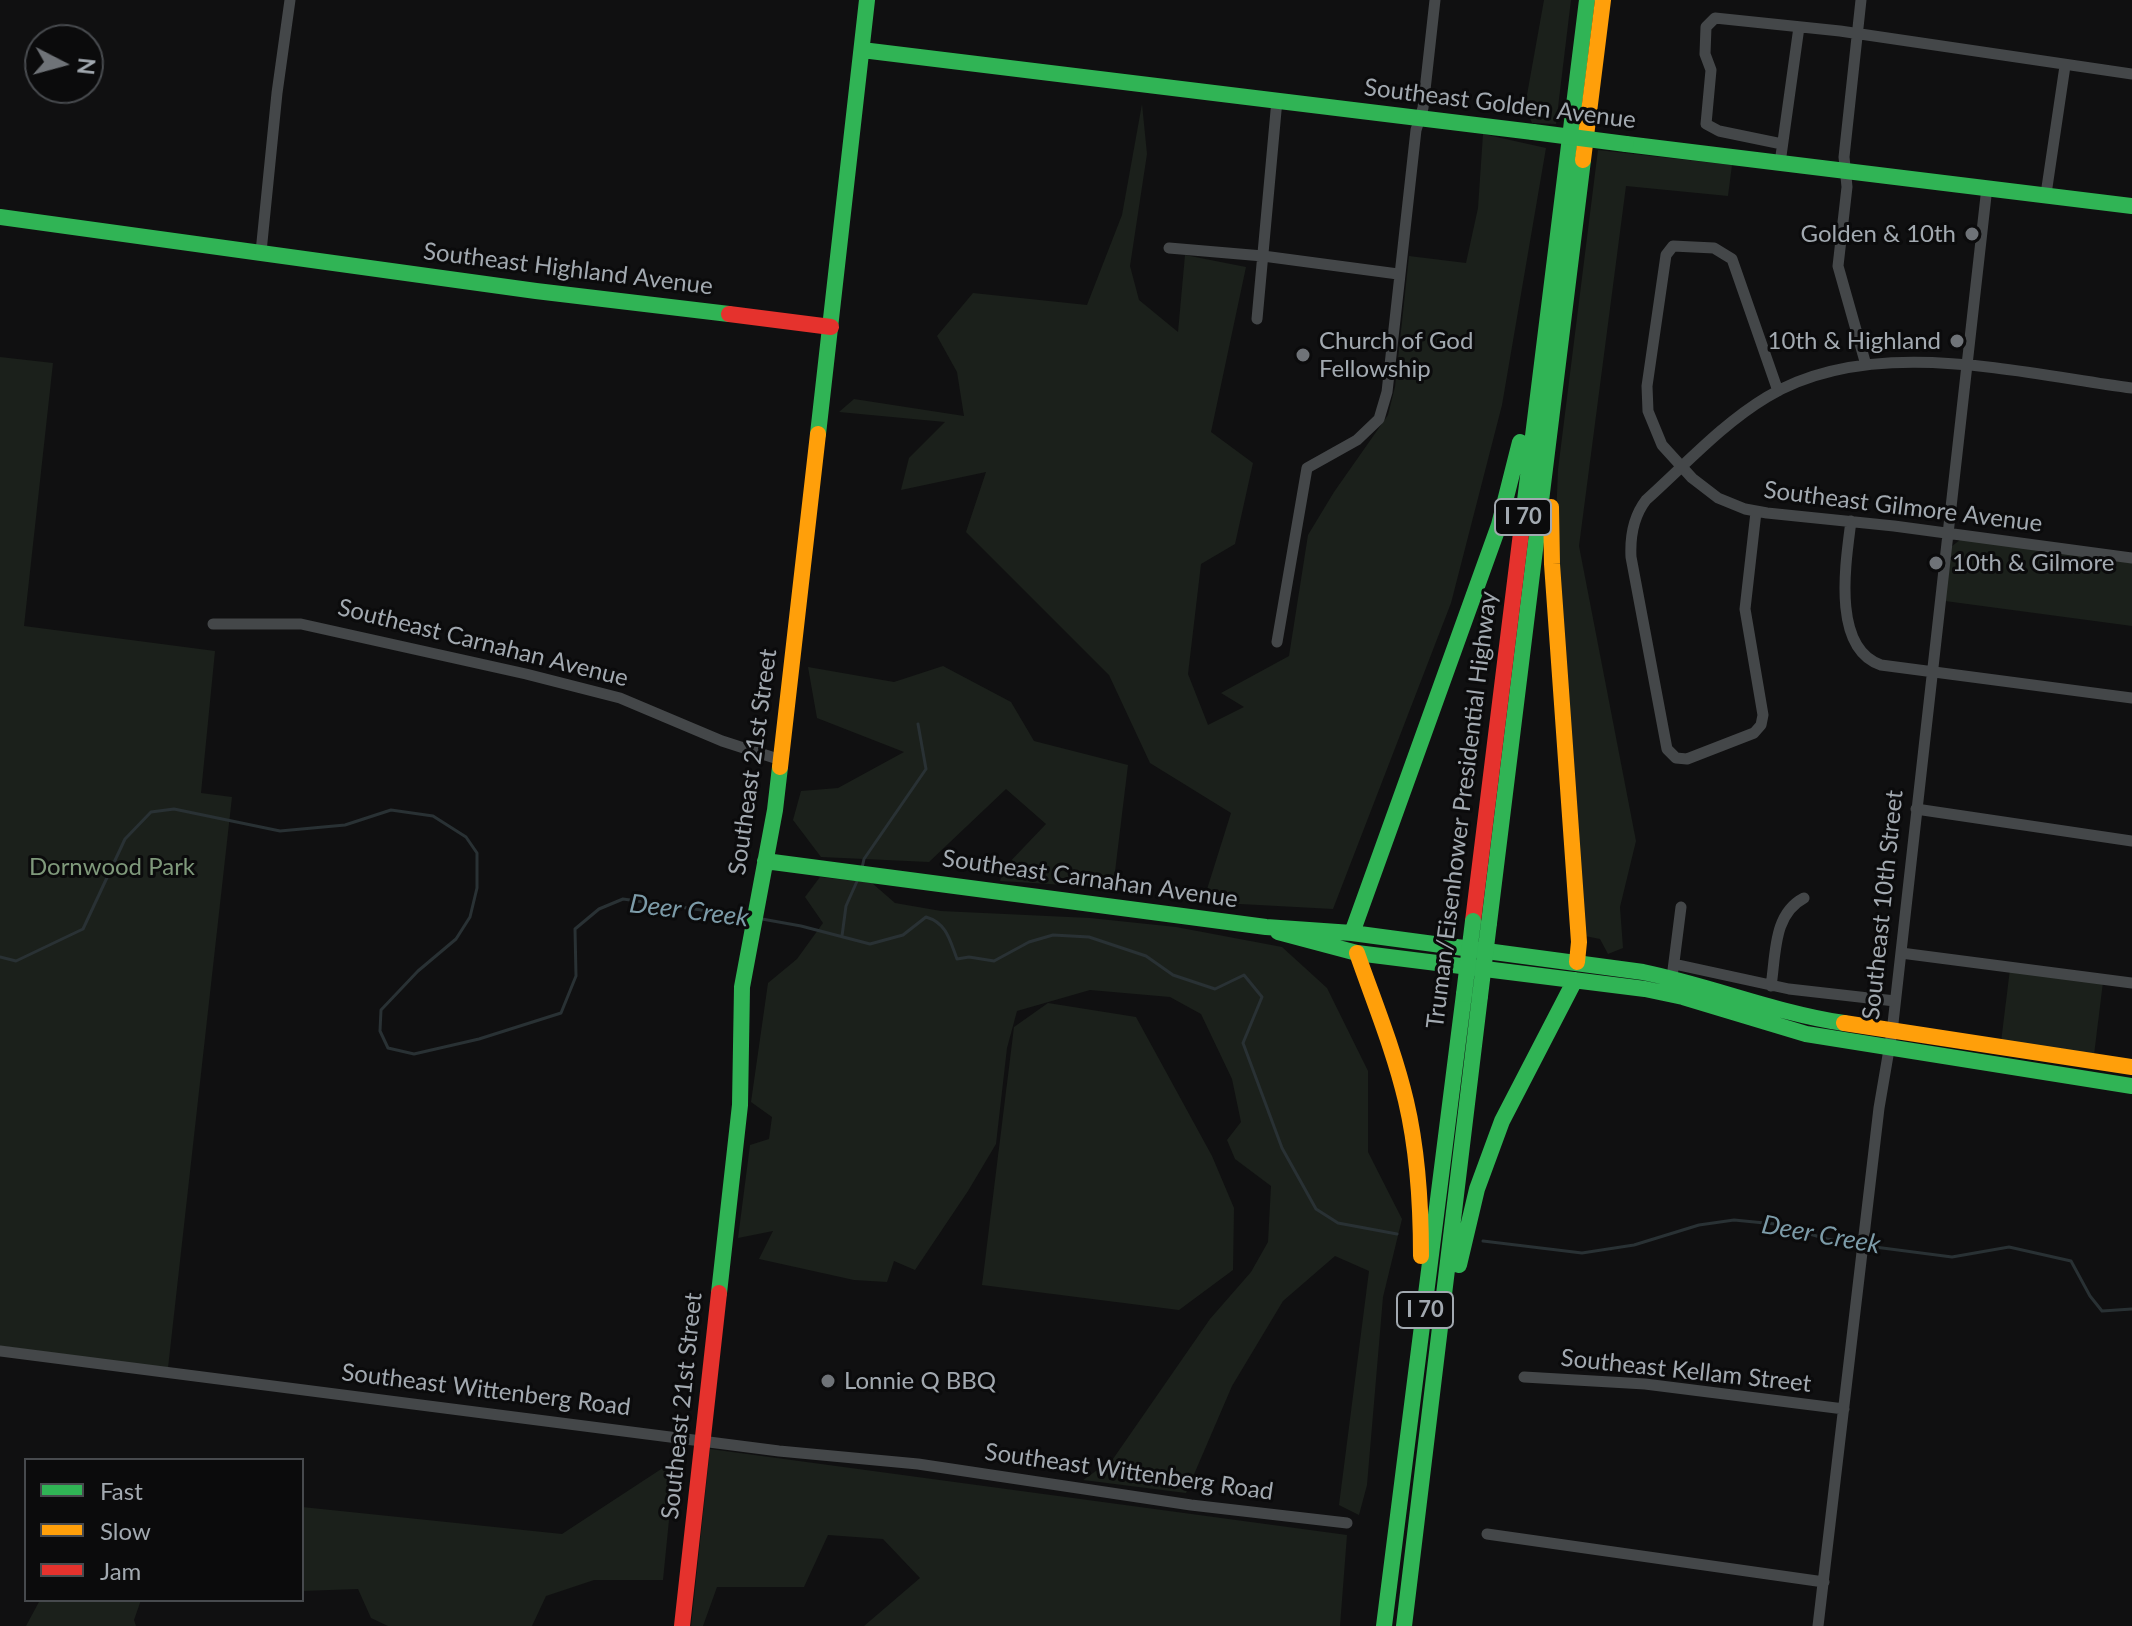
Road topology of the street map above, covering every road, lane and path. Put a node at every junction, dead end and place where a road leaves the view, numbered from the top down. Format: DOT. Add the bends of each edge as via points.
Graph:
graph roads {
  1 [pos="290,0"];
  2 [pos="867,0"];
  3 [pos="1435,0"];
  4 [pos="1587,0"];
  5 [pos="1603,0"];
  6 [pos="1861,0"];
  7 [pos="1799,27"];
  8 [pos="1857,35"];
  9 [pos="862,50"];
  10 [pos="2065,66"];
  11 [pos="2132,74"];
  12 [pos="1277,100"];
  13 [pos="1419,118"];
  14 [pos="1782,144"];
  15 [pos="1780,163"];
  16 [pos="1845,171"];
  17 [pos="1987,187"];
  18 [pos="2046,194"];
  19 [pos="2132,206"];
  20 [pos="0,217"];
  21 [pos="1169,248"];
  22 [pos="261,252"];
  23 [pos="1263,256"];
  24 [pos="1398,274"];
  25 [pos="1552,277"];
  26 [pos="1257,319"];
  27 [pos="831,327"];
  28 [pos="1866,365"];
  29 [pos="1965,365"];
  30 [pos="1556,383"];
  31 [pos="2132,388"];
  32 [pos="1778,391"];
  33 [pos="1682,467"];
  34 [pos="1756,512"];
  35 [pos="1851,521"];
  36 [pos="1947,533"];
  37 [pos="2132,558"];
  38 [pos="213,624"];
  39 [pos="1277,642"];
  40 [pos="1931,671"];
  41 [pos="2132,698"];
  42 [pos="781,760"];
  43 [pos="1916,809"];
  44 [pos="2132,841"];
  45 [pos="765,861"];
  46 [pos="1804,898"];
  47 [pos="1681,907"];
  48 [pos="1481,922"];
  49 [pos="1266,927"];
  50 [pos="1352,933"];
  51 [pos="1357,953"];
  52 [pos="1901,953"];
  53 [pos="1577,962"];
  54 [pos="1673,970"];
  55 [pos="1575,980"];
  56 [pos="2132,983"];
  57 [pos="1771,986"];
  58 [pos="1472,995"];
  59 [pos="1895,1001"];
  60 [pos="1890,1040"];
  61 [pos="2132,1067"];
  62 [pos="2132,1086"];
  63 [pos="0,1351"];
  64 [pos="1418,1367"];
  65 [pos="1524,1377"];
  66 [pos="1844,1409"];
  67 [pos="1428,1418"];
  68 [pos="703,1440"];
  69 [pos="1347,1523"];
  70 [pos="1487,1534"];
  71 [pos="1824,1582"];
  72 [pos="682,1626"];
  73 [pos="1384,1626"];
  74 [pos="1404,1626"];
  75 [pos="1818,1626"];
  1 -- 22 [label="street"];
  2 -- 9 [label="main road, Southeast 21st Street"];
  3 -- 13 [label="street"];
  4 -- 25 [label="main road, Truman/Eisenhower Presidential Highway / I 70"];
  5 -- 30 [label="main road, Truman/Eisenhower Presidential Highway / I 70"];
  6 -- 8 [label="street"];
  7 -- 8 [label="street"];
  7 -- 14 [label="street"];
  7 -- 14 [label="street" via="1715,18 1706,27 1705,54 1711,70 1706,124"];
  8 -- 10 [label="street"];
  8 -- 16 [label="street"];
  9 -- 12 [label="main road, Southeast Golden Avenue"];
  9 -- 27 [label="main road, Southeast 21st Street"];
  10 -- 11 [label="street"];
  10 -- 18 [label="street"];
  12 -- 13 [label="main road, Southeast Golden Avenue"];
  12 -- 23 [label="street"];
  13 -- 15 [label="main road, Southeast Golden Avenue, bridge"];
  13 -- 24 [label="street"];
  14 -- 15 [label="street"];
  15 -- 16 [label="main road, Southeast Golden Avenue"];
  16 -- 17 [label="main road, Southeast Golden Avenue"];
  16 -- 28 [label="street" via="1838,266"];
  17 -- 18 [label="main road, Southeast Golden Avenue"];
  17 -- 29 [label="street, Southeast 10th Street"];
  18 -- 19 [label="main road, Southeast Golden Avenue"];
  20 -- 22 [label="main road"];
  21 -- 23 [label="street"];
  22 -- 27 [label="main road, Southeast Highland Avenue"];
  23 -- 24 [label="street"];
  23 -- 26 [label="street"];
  24 -- 39 [label="street" via="1387,392 1379,419 1357,440 1307,468"];
  25 -- 48 [label="main road, Truman/Eisenhower Presidential Highway / I 70"];
  25 -- 50 [label="main road" via="1499,525"];
  27 -- 42 [label="main road, Southeast 21st Street"];
  28 -- 29 [label="street"];
  28 -- 32 [label="street"];
  29 -- 31 [label="street"];
  29 -- 36 [label="street, Southeast 10th Street"];
  30 -- 48 [label="main road, Truman/Eisenhower Presidential Highway / I 70"];
  30 -- 53 [label="main road" via="1552,564"];
  32 -- 33 [label="street" via="1732,421"];
  32 -- 33 [label="street, Southeast Gilmore Avenue" via="1732,259 1714,248 1673,246 1666,255 1647,402 1654,432"];
  33 -- 34 [label="street, Southeast Gilmore Avenue" via="1718,498"];
  33 -- 34 [label="street" via="1643,503 1630,547 1667,749 1676,758 1687,759 1754,733 1761,725 1745,609"];
  34 -- 35 [label="street, Southeast Gilmore Avenue"];
  35 -- 36 [label="street, Southeast Gilmore Avenue"];
  35 -- 40 [label="street" via="1844,594 1857,646 1874,662"];
  36 -- 37 [label="street, Southeast Gilmore Avenue"];
  36 -- 40 [label="street, Southeast 10th Street"];
  38 -- 42 [label="street, Southeast Carnahan Avenue" via="301,624 526,674 620,698"];
  40 -- 41 [label="street"];
  40 -- 43 [label="street, Southeast 10th Street"];
  42 -- 45 [label="main road, Southeast 21st Street"];
  43 -- 44 [label="street"];
  43 -- 52 [label="street, Southeast 10th Street"];
  45 -- 49 [label="main road, Southeast Carnahan Avenue"];
  45 -- 68 [label="main road, Southeast 21st Street" via="741,999 740,1105"];
  46 -- 57 [label="street" via="1781,920"];
  47 -- 54 [label="street"];
  48 -- 58 [label="main road, Truman/Eisenhower Presidential Highway / I 70, bridge"];
  49 -- 50 [label="main road, Southeast Carnahan Avenue"];
  49 -- 51 [label="main road, Southeast Carnahan Avenue"];
  50 -- 51 [label="main road"];
  50 -- 53 [label="main road, Southeast Carnahan Avenue"];
  51 -- 55 [label="main road, Southeast Carnahan Avenue"];
  51 -- 64 [label="main road" via="1393,1054 1414,1141 1421,1248"];
  52 -- 56 [label="street"];
  52 -- 59 [label="street, Southeast 10th Street"];
  53 -- 54 [label="main road, Southeast Carnahan Avenue"];
  53 -- 55 [label="main road"];
  54 -- 57 [label="street"];
  54 -- 60 [label="main road, Southeast Carnahan Avenue" via="1808,1018"];
  55 -- 60 [label="main road, Southeast Carnahan Avenue" via="1665,993 1783,1029"];
  55 -- 67 [label="main road" via="1513,1098 1477,1189"];
  57 -- 59 [label="street"];
  58 -- 64 [label="main road, Truman/Eisenhower Presidential Highway / I 70"];
  58 -- 67 [label="main road, Truman/Eisenhower Presidential Highway / I 70"];
  59 -- 60 [label="street, Southeast 10th Street"];
  60 -- 61 [label="main road"];
  60 -- 62 [label="main road"];
  60 -- 66 [label="street, Southeast 10th Street"];
  63 -- 68 [label="street, Southeast Wittenberg Road"];
  64 -- 73 [label="main road, Truman/Eisenhower Presidential Highway / I 70"];
  65 -- 66 [label="street, Southeast Kellam Street" via="1645,1384"];
  66 -- 71 [label="street, Southeast 10th Street"];
  67 -- 74 [label="main road, Truman/Eisenhower Presidential Highway / I 70"];
  68 -- 69 [label="street, Southeast Wittenberg Road"];
  68 -- 72 [label="main road, Southeast 21st Street"];
  70 -- 71 [label="street"];
  71 -- 75 [label="street, Southeast 10th Street"];
}
